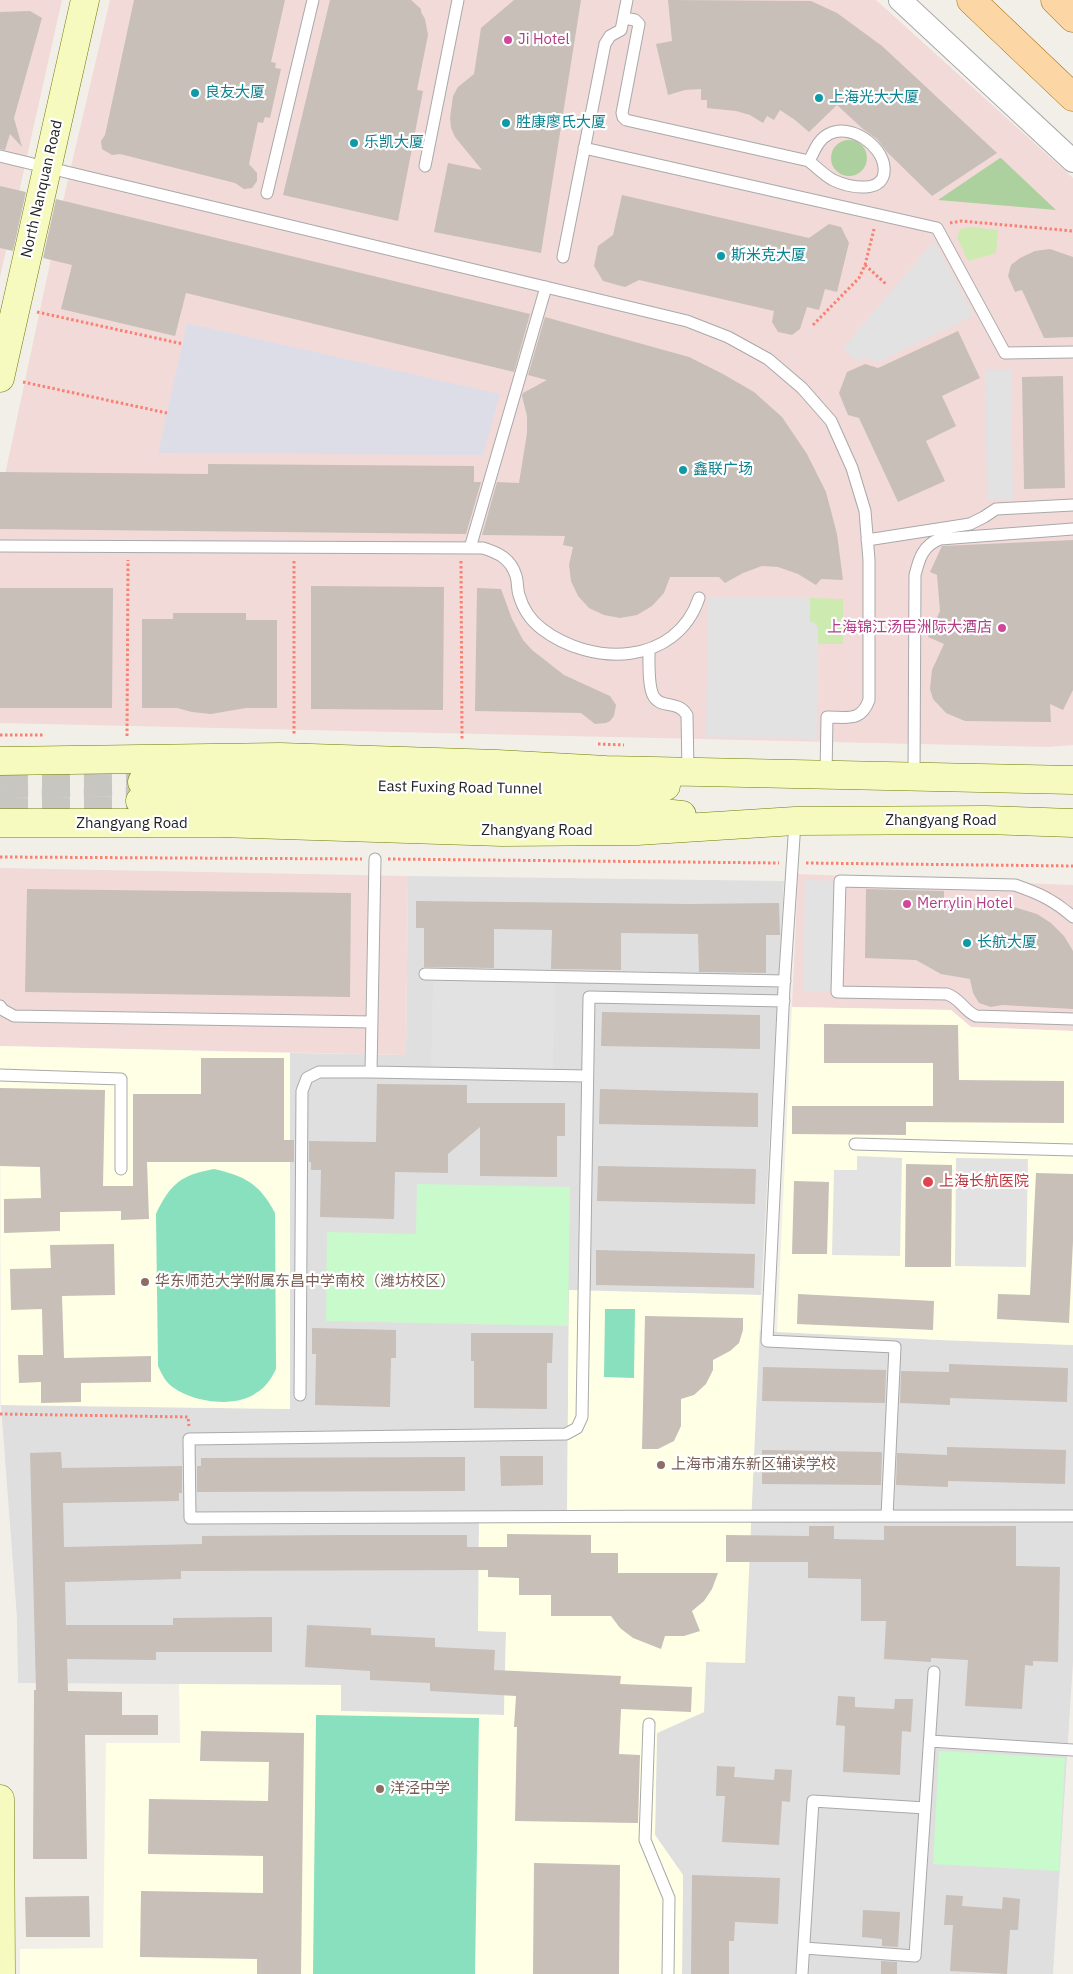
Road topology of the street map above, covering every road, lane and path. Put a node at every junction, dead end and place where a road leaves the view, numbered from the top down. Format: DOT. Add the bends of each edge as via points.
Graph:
graph roads {
  1 [pos="84,0"];
  2 [pos="312,0"];
  3 [pos="458,0"];
  4 [pos="627,0"];
  5 [pos="900,0"];
  6 [pos="971,0"];
  7 [pos="1055,0"];
  8 [pos="624,18"];
  9 [pos="1073,18"];
  10 [pos="1073,97"];
  11 [pos="584,148"];
  12 [pos="0,156"];
  13 [pos="808,161"];
  14 [pos="1073,161"];
  15 [pos="47,166"];
  16 [pos="425,166"];
  17 [pos="268,193"];
  18 [pos="877,214"];
  19 [pos="937,228"];
  20 [pos="1073,231"];
  21 [pos="563,257"];
  22 [pos="865,266"];
  23 [pos="887,285"];
  24 [pos="546,287"];
  25 [pos="16,307"];
  26 [pos="813,325"];
  27 [pos="182,344"];
  28 [pos="1073,352"];
  29 [pos="0,378"];
  30 [pos="167,413"];
  31 [pos="1073,505"];
  32 [pos="1073,530"];
  33 [pos="867,540"];
  34 [pos="0,546"];
  35 [pos="128,546"];
  36 [pos="294,548"];
  37 [pos="465,548"];
  38 [pos="699,598"];
  39 [pos="649,650"];
  40 [pos="127,736"];
  41 [pos="294,737"];
  42 [pos="462,740"];
  43 [pos="0,761"];
  44 [pos="688,772"];
  45 [pos="777,774"];
  46 [pos="826,775"];
  47 [pos="914,775"];
  48 [pos="1073,780"];
  49 [pos="0,823"];
  50 [pos="783,823"];
  51 [pos="1073,823"];
  52 [pos="0,857"];
  53 [pos="375,859"];
  54 [pos="792,863"];
  55 [pos="1073,866"];
  56 [pos="1073,917"];
  57 [pos="425,974"];
  58 [pos="784,982"];
  59 [pos="784,1001"];
  60 [pos="0,1006"];
  61 [pos="1073,1019"];
  62 [pos="372,1022"];
  63 [pos="371,1072"];
  64 [pos="0,1075"];
  65 [pos="587,1076"];
  66 [pos="855,1144"];
  67 [pos="1073,1150"];
  68 [pos="121,1169"];
  69 [pos="300,1395"];
  70 [pos="0,1414"];
  71 [pos="189,1439"];
  72 [pos="887,1516"];
  73 [pos="1073,1516"];
  74 [pos="934,1672"];
  75 [pos="649,1724"];
  76 [pos="930,1741"];
  77 [pos="1073,1750"];
  78 [pos="0,1799"];
  79 [pos="925,1808"];
  80 [pos="804,1948"];
  81 [pos="2,1974"];
  82 [pos="668,1974"];
  83 [pos="802,1974"];
  1 -- 15 [label="main road, North Nanquan Road"];
  2 -- 17 [label="lane"];
  3 -- 16 [label="lane"];
  4 -- 8 [label="lane"];
  5 -- 14 [label="street"];
  6 -- 10 [label="main road"];
  7 -- 9 [label="main road"];
  8 -- 11 [label="lane" via="621,30 610,36 605,44"];
  8 -- 13 [label="lane" via="639,24 622,113 626,120"];
  11 -- 18 [label="lane"];
  11 -- 21 [label="lane"];
  12 -- 15 [label="lane"];
  13 -- 13 [label="lane" via="834,180 856,186 874,186 884,175 884,165 874,149 860,136 847,130 824,137"];
  15 -- 24 [label="lane"];
  15 -- 25 [label="main road, North Nanquan Road"];
  18 -- 19 [label="lane"];
  18 -- 22 [label="path"];
  19 -- 20 [label="path" via="961,221"];
  19 -- 28 [label="lane" via="1005,353"];
  22 -- 23 [label="path"];
  22 -- 26 [label="path" via="859,278"];
  24 -- 33 [label="lane" via="687,321 728,337 768,359 802,388 831,421 852,468 865,511"];
  24 -- 37 [label="lane"];
  25 -- 27 [label="path"];
  25 -- 29 [label="main road, North Nanquan Road"];
  29 -- 30 [label="path"];
  31 -- 33 [label="lane" via="996,509 970,524"];
  32 -- 47 [label="lane" via="940,539 926,547 915,575"];
  33 -- 46 [label="lane" via="869,700 865,711 855,716 828,717"];
  34 -- 35 [label="lane"];
  35 -- 36 [label="lane"];
  35 -- 40 [label="path"];
  36 -- 37 [label="lane"];
  36 -- 41 [label="path"];
  37 -- 39 [label="lane" via="496,552 510,563 525,612 540,628 562,642 608,654"];
  37 -- 42 [label="path"];
  38 -- 39 [label="lane" via="693,614 680,630"];
  39 -- 44 [label="lane" via="654,698 676,705 686,715"];
  43 -- 44 [label="main road" via="280,758"];
  44 -- 45 [label="main road"];
  45 -- 46 [label="main road"];
  45 -- 50 [label="main road, East Fuxing Road Tunnel" via="614,792 141,791 493,811 634,810"];
  46 -- 47 [label="main road"];
  47 -- 48 [label="main road"];
  49 -- 50 [label="main road, Zhangyang Road" via="229,824 502,832"];
  50 -- 51 [label="main road, Zhangyang Road" via="986,820"];
  50 -- 54 [label="lane"];
  52 -- 53 [label="path, Zhangyang Road"];
  53 -- 54 [label="path, Zhangyang Road"];
  53 -- 62 [label="lane"];
  54 -- 55 [label="path, Zhangyang Road"];
  54 -- 58 [label="lane"];
  56 -- 61 [label="lane" via="1057,903 1015,886 840,881 837,992 947,994 957,998 968,1012 976,1016"];
  57 -- 58 [label="lane"];
  58 -- 59 [label="lane"];
  59 -- 65 [label="lane" via="589,997"];
  59 -- 72 [label="lane" via="767,1341 895,1346"];
  60 -- 62 [label="lane" via="14,1016"];
  62 -- 63 [label="lane"];
  63 -- 65 [label="lane"];
  63 -- 69 [label="lane" via="319,1072 307,1078 302,1091"];
  64 -- 68 [label="lane" via="121,1079"];
  65 -- 71 [label="lane" via="582,1417 577,1428 566,1434"];
  66 -- 67 [label="lane"];
  70 -- 71 [label="path" via="188,1417"];
  71 -- 72 [label="lane" via="190,1518"];
  72 -- 73 [label="lane"];
  74 -- 76 [label="lane"];
  75 -- 82 [label="lane" via="645,1840 668,1898"];
  76 -- 77 [label="lane"];
  76 -- 79 [label="lane"];
  78 -- 81 [label="main road"];
  79 -- 80 [label="lane" via="813,1801"];
  79 -- 80 [label="lane" via="915,1956"];
  80 -- 83 [label="lane"];
}
